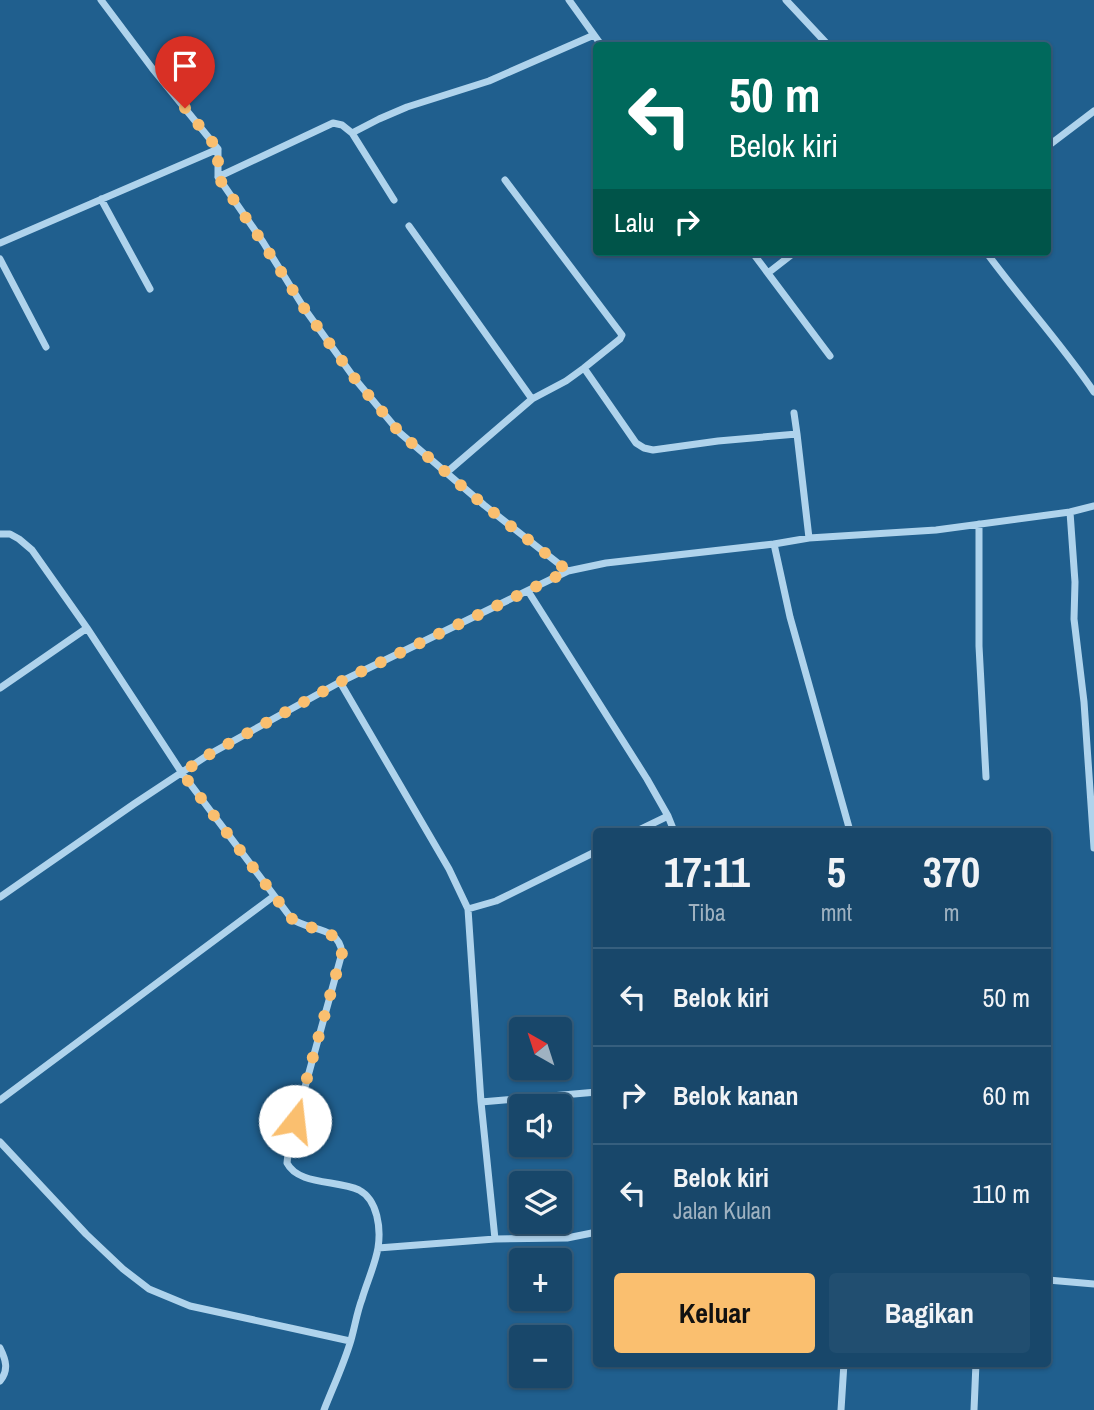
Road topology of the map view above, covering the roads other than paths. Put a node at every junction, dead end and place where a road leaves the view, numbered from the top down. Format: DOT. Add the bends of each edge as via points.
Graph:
graph roads {
  1 [pos="101,0"];
  2 [pos="569,0"];
  3 [pos="786,0"];
  4 [pos="594,35"];
  5 [pos="599,42"];
  6 [pos="825,42"];
  7 [pos="1094,111"];
  8 [pos="352,133"];
  9 [pos="1051,144"];
  10 [pos="218,149"];
  11 [pos="218,177"];
  12 [pos="505,180"];
  13 [pos="101,199"];
  14 [pos="394,200"];
  15 [pos="409,226"];
  16 [pos="0,243"];
  17 [pos="755,256"];
  18 [pos="790,256"];
  19 [pos="989,256"];
  20 [pos="0,259"];
  21 [pos="768,273"];
  22 [pos="150,289"];
  23 [pos="46,347"];
  24 [pos="830,356"];
  25 [pos="584,368"];
  26 [pos="1094,392"];
  27 [pos="532,399"];
  28 [pos="794,413"];
  29 [pos="797,434"];
  30 [pos="446,472"];
  31 [pos="1094,506"];
  32 [pos="1070,512"];
  33 [pos="979,524"];
  34 [pos="0,534"];
  35 [pos="809,538"];
  36 [pos="774,544"];
  37 [pos="568,571"];
  38 [pos="528,591"];
  39 [pos="87,628"];
  40 [pos="340,682"];
  41 [pos="0,688"];
  42 [pos="182,773"];
  43 [pos="986,777"];
  44 [pos="668,816"];
  45 [pos="643,828"];
  46 [pos="673,828"];
  47 [pos="849,828"];
  48 [pos="1094,848"];
  49 [pos="593,853"];
  50 [pos="274,896"];
  51 [pos="0,897"];
  52 [pos="468,909"];
  53 [pos="593,1092"];
  54 [pos="0,1100"];
  55 [pos="481,1102"];
  56 [pos="0,1142"];
  57 [pos="593,1233"];
  58 [pos="495,1239"];
  59 [pos="378,1248"];
  60 [pos="1051,1280"];
  61 [pos="1094,1284"];
  62 [pos="350,1341"];
  63 [pos="0,1348"];
  64 [pos="844,1367"];
  65 [pos="976,1367"];
  66 [pos="0,1381"];
  67 [pos="324,1410"];
  68 [pos="841,1410"];
  69 [pos="974,1410"];
  1 -- 10 [label="street"];
  2 -- 4 [label="street"];
  3 -- 6 [label="street"];
  4 -- 5 [label="street"];
  4 -- 8 [label="street"];
  7 -- 9 [label="street"];
  8 -- 11 [label="street" via="332,123"];
  8 -- 14 [label="street"];
  10 -- 11 [label="street"];
  10 -- 13 [label="street"];
  11 -- 30 [label="street" via="355,379 400,433"];
  12 -- 25 [label="street" via="622,335"];
  13 -- 16 [label="street"];
  13 -- 22 [label="street"];
  15 -- 27 [label="street"];
  17 -- 21 [label="street"];
  18 -- 21 [label="street"];
  19 -- 26 [label="street"];
  20 -- 23 [label="street"];
  21 -- 24 [label="street"];
  25 -- 27 [label="street"];
  25 -- 29 [label="street" via="627,432 644,448"];
  27 -- 30 [label="street"];
  28 -- 29 [label="street"];
  29 -- 35 [label="street"];
  30 -- 37 [label="street"];
  31 -- 32 [label="street"];
  32 -- 33 [label="street"];
  32 -- 48 [label="street" via="1074,619"];
  33 -- 35 [label="street"];
  33 -- 43 [label="street"];
  34 -- 39 [label="street" via="26,543"];
  35 -- 36 [label="street"];
  36 -- 37 [label="street"];
  36 -- 47 [label="street"];
  37 -- 38 [label="street"];
  38 -- 40 [label="street"];
  38 -- 44 [label="street"];
  39 -- 41 [label="street"];
  39 -- 42 [label="street"];
  40 -- 42 [label="street"];
  40 -- 52 [label="street"];
  42 -- 50 [label="street"];
  42 -- 51 [label="street"];
  44 -- 45 [label="street"];
  44 -- 46 [label="street"];
  49 -- 52 [label="street" via="496,901"];
  50 -- 54 [label="street"];
  50 -- 59 [label="street" via="298,923 337,938 342,953 287,1163 302,1177 334,1182 367,1196 379,1229"];
  52 -- 55 [label="street"];
  53 -- 55 [label="street"];
  55 -- 58 [label="street"];
  56 -- 62 [label="street" via="86,1234 149,1289 190,1306"];
  57 -- 58 [label="street" via="567,1238"];
  58 -- 59 [label="street"];
  59 -- 62 [label="street"];
  60 -- 61 [label="street"];
  62 -- 67 [label="street"];
  63 -- 66 [label="street" via="6,1369"];
  64 -- 68 [label="street"];
  65 -- 69 [label="street"];
}
